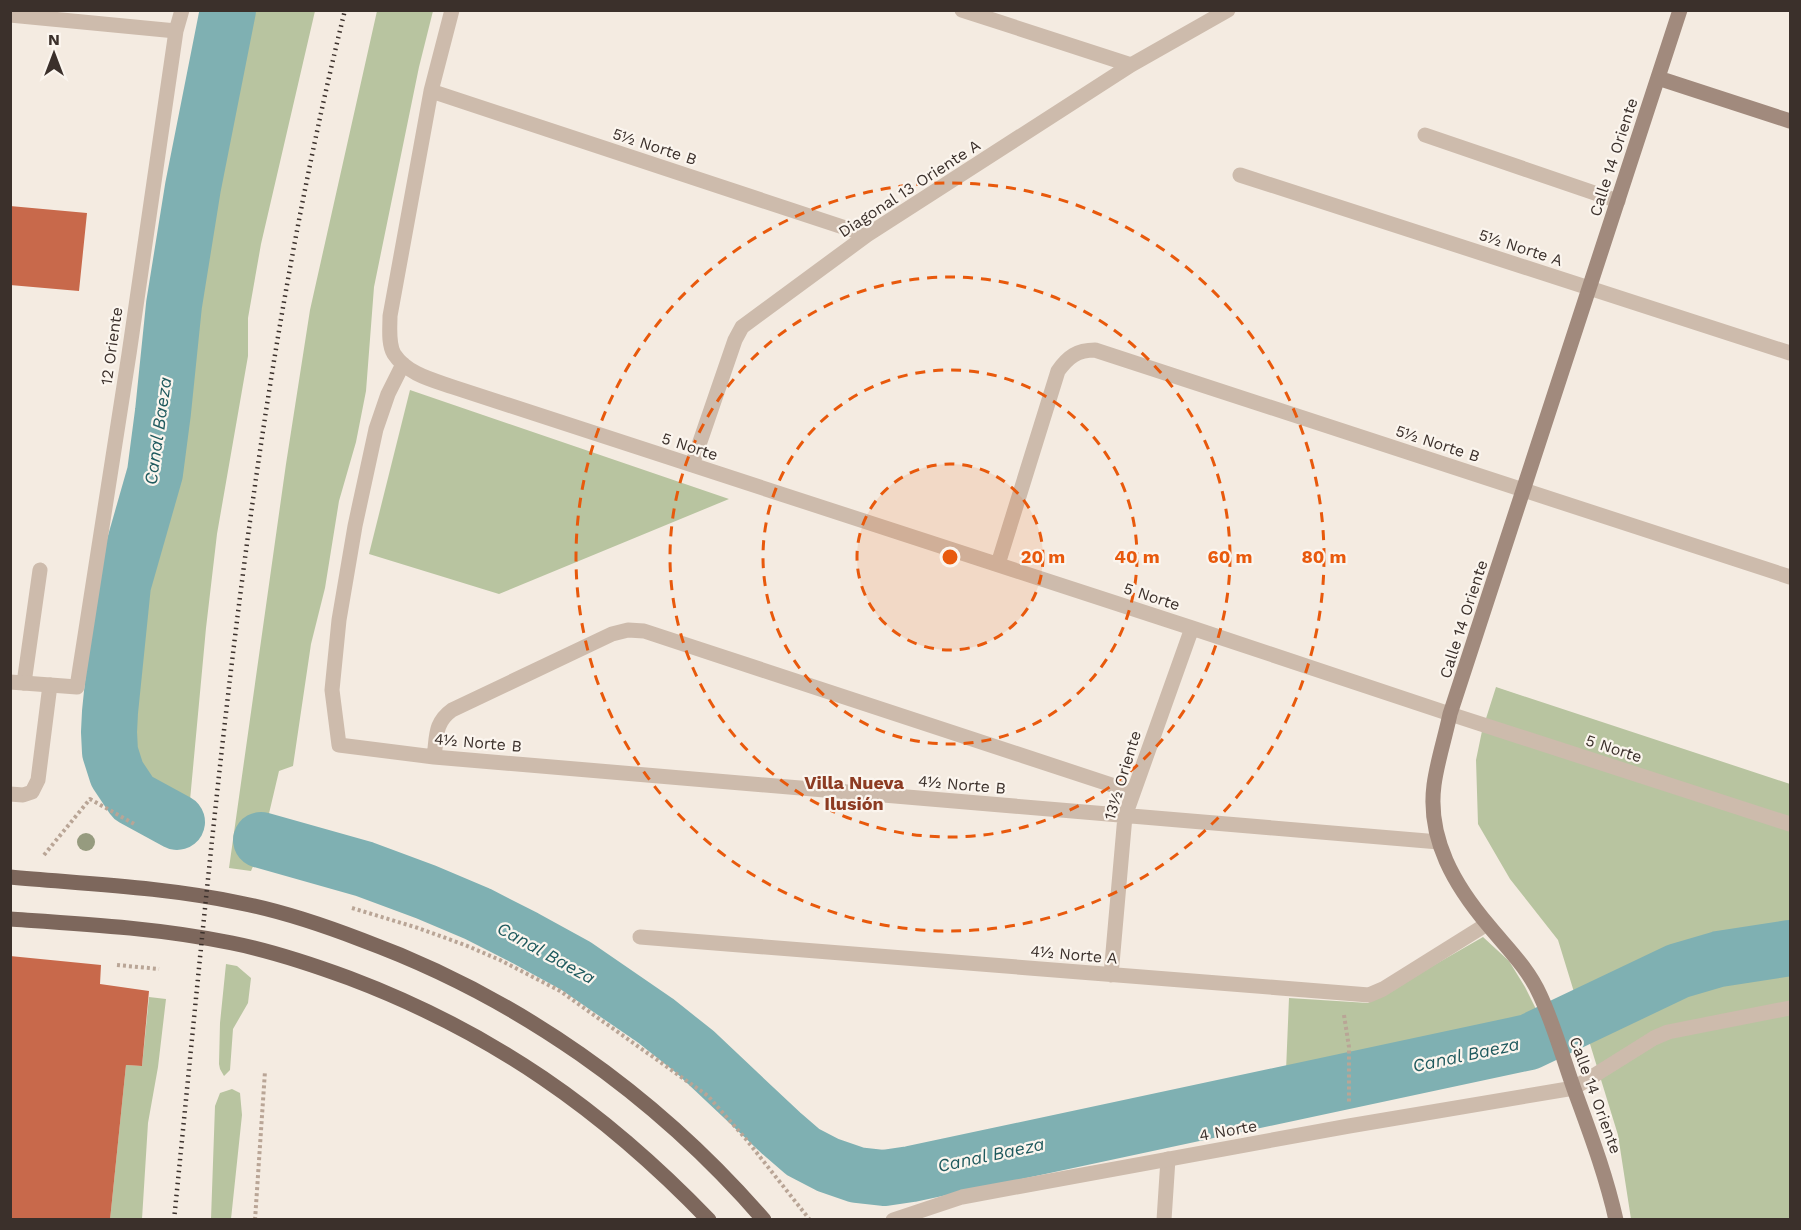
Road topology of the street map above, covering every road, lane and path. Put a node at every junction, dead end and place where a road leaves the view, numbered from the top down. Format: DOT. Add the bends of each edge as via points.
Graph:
graph roads {
  1 [pos="182,10"];
  2 [pos="452,10"];
  3 [pos="963,10"];
  4 [pos="1228,10"];
  5 [pos="1680,10"];
  6 [pos="10,15"];
  7 [pos="176,31"];
  8 [pos="1131,65"];
  9 [pos="1658,78"];
  10 [pos="431,91"];
  11 [pos="1791,121"];
  12 [pos="1425,135"];
  13 [pos="1240,175"];
  14 [pos="1618,201"];
  15 [pos="867,235"];
  16 [pos="1590,288"];
  17 [pos="1791,353"];
  18 [pos="403,364"];
  19 [pos="692,465"];
  20 [pos="1524,490"];
  21 [pos="998,564"];
  22 [pos="40,570"];
  23 [pos="1791,577"];
  24 [pos="1192,628"];
  25 [pos="17,682"];
  26 [pos="50,685"];
  27 [pos="1450,714"];
  28 [pos="434,757"];
  29 [pos="1133,792"];
  30 [pos="10,794"];
  31 [pos="1125,816"];
  32 [pos="1791,824"];
  33 [pos="136,825"];
  34 [pos="1438,842"];
  35 [pos="44,855"];
  36 [pos="10,877"];
  37 [pos="10,919"];
  38 [pos="1487,924"];
  39 [pos="640,937"];
  40 [pos="117,965"];
  41 [pos="159,969"];
  42 [pos="1111,975"];
  43 [pos="1340,994"];
  44 [pos="1791,1008"];
  45 [pos="264,1071"];
  46 [pos="1574,1088"];
  47 [pos="1349,1126"];
  48 [pos="1168,1159"];
  49 [pos="255,1220"];
  50 [pos="709,1220"];
  51 [pos="764,1220"];
  52 [pos="893,1220"];
  53 [pos="1164,1220"];
  54 [pos="1616,1220"];
  1 -- 7 [label="street, 12 Oriente"];
  2 -- 10 [label="street"];
  3 -- 8 [label="street"];
  4 -- 8 [label="street, Diagonal 13 Oriente A"];
  5 -- 9 [label="street, Calle 14 Oriente"];
  6 -- 7 [label="street"];
  7 -- 26 [label="street, 12 Oriente" via="77,687"];
  8 -- 15 [label="street, Diagonal 13 Oriente A"];
  9 -- 11 [label="street"];
  9 -- 14 [label="street, Calle 14 Oriente"];
  10 -- 15 [label="street, 5½ Norte B"];
  10 -- 18 [label="street" via="390,316 394,353"];
  12 -- 14 [label="street"];
  13 -- 16 [label="street, 5½ Norte A"];
  14 -- 16 [label="street, Calle 14 Oriente"];
  15 -- 19 [label="street, Diagonal 13 Oriente A" via="742,327"];
  16 -- 17 [label="street, 5½ Norte A"];
  16 -- 20 [label="street, Calle 14 Oriente"];
  18 -- 19 [label="street, 5 Norte" via="437,382"];
  18 -- 28 [label="street, 4½ Norte B" via="376,429 341,609 332,690 339,745"];
  19 -- 21 [label="street, 5 Norte"];
  20 -- 21 [label="street, 5½ Norte B" via="1095,350 1084,350 1074,353 1058,371"];
  20 -- 23 [label="street, 5½ Norte B"];
  20 -- 27 [label="street, Calle 14 Oriente"];
  21 -- 24 [label="street, 5 Norte"];
  22 -- 25 [label="street"];
  24 -- 27 [label="street, 5 Norte"];
  24 -- 29 [label="street, 13½ Oriente"];
  25 -- 26 [label="street"];
  26 -- 30 [label="street" via="38,780 32,792"];
  27 -- 32 [label="street, 5 Norte"];
  27 -- 34 [label="street, Calle 14 Oriente" via="1434,785"];
  28 -- 29 [label="street" via="438,726 452,710 628,630 644,631"];
  28 -- 31 [label="street, 4½ Norte B"];
  29 -- 31 [label="street, 13½ Oriente"];
  31 -- 34 [label="street, 4½ Norte B"];
  31 -- 42 [label="street, 13½ Oriente"];
  33 -- 35 [label="path" via="90,799"];
  34 -- 38 [label="street, Calle 14 Oriente" via="1455,878"];
  36 -- 51 [label="main road" via="130,887 242,903 342,932 441,972 534,1022 624,1086 708,1160"];
  37 -- 50 [label="main road" via="125,927 234,943 378,989 469,1032 558,1087 638,1152"];
  38 -- 43 [label="street, 4½ Norte A" via="1383,989 1369,995"];
  38 -- 46 [label="street, Calle 14 Oriente" via="1517,957 1540,994"];
  39 -- 42 [label="street, 4½ Norte A"];
  40 -- 41 [label="path"];
  42 -- 43 [label="street, 4½ Norte A"];
  43 -- 47 [label="path" via="1349,1047"];
  44 -- 46 [label="street" via="1668,1032"];
  45 -- 49 [label="path"];
  46 -- 47 [label="street, 4 Norte"];
  46 -- 54 [label="street, Calle 14 Oriente" via="1609,1186"];
  47 -- 48 [label="street, 4 Norte"];
  48 -- 52 [label="street, 4 Norte" via="962,1197"];
  48 -- 53 [label="street"];
}
